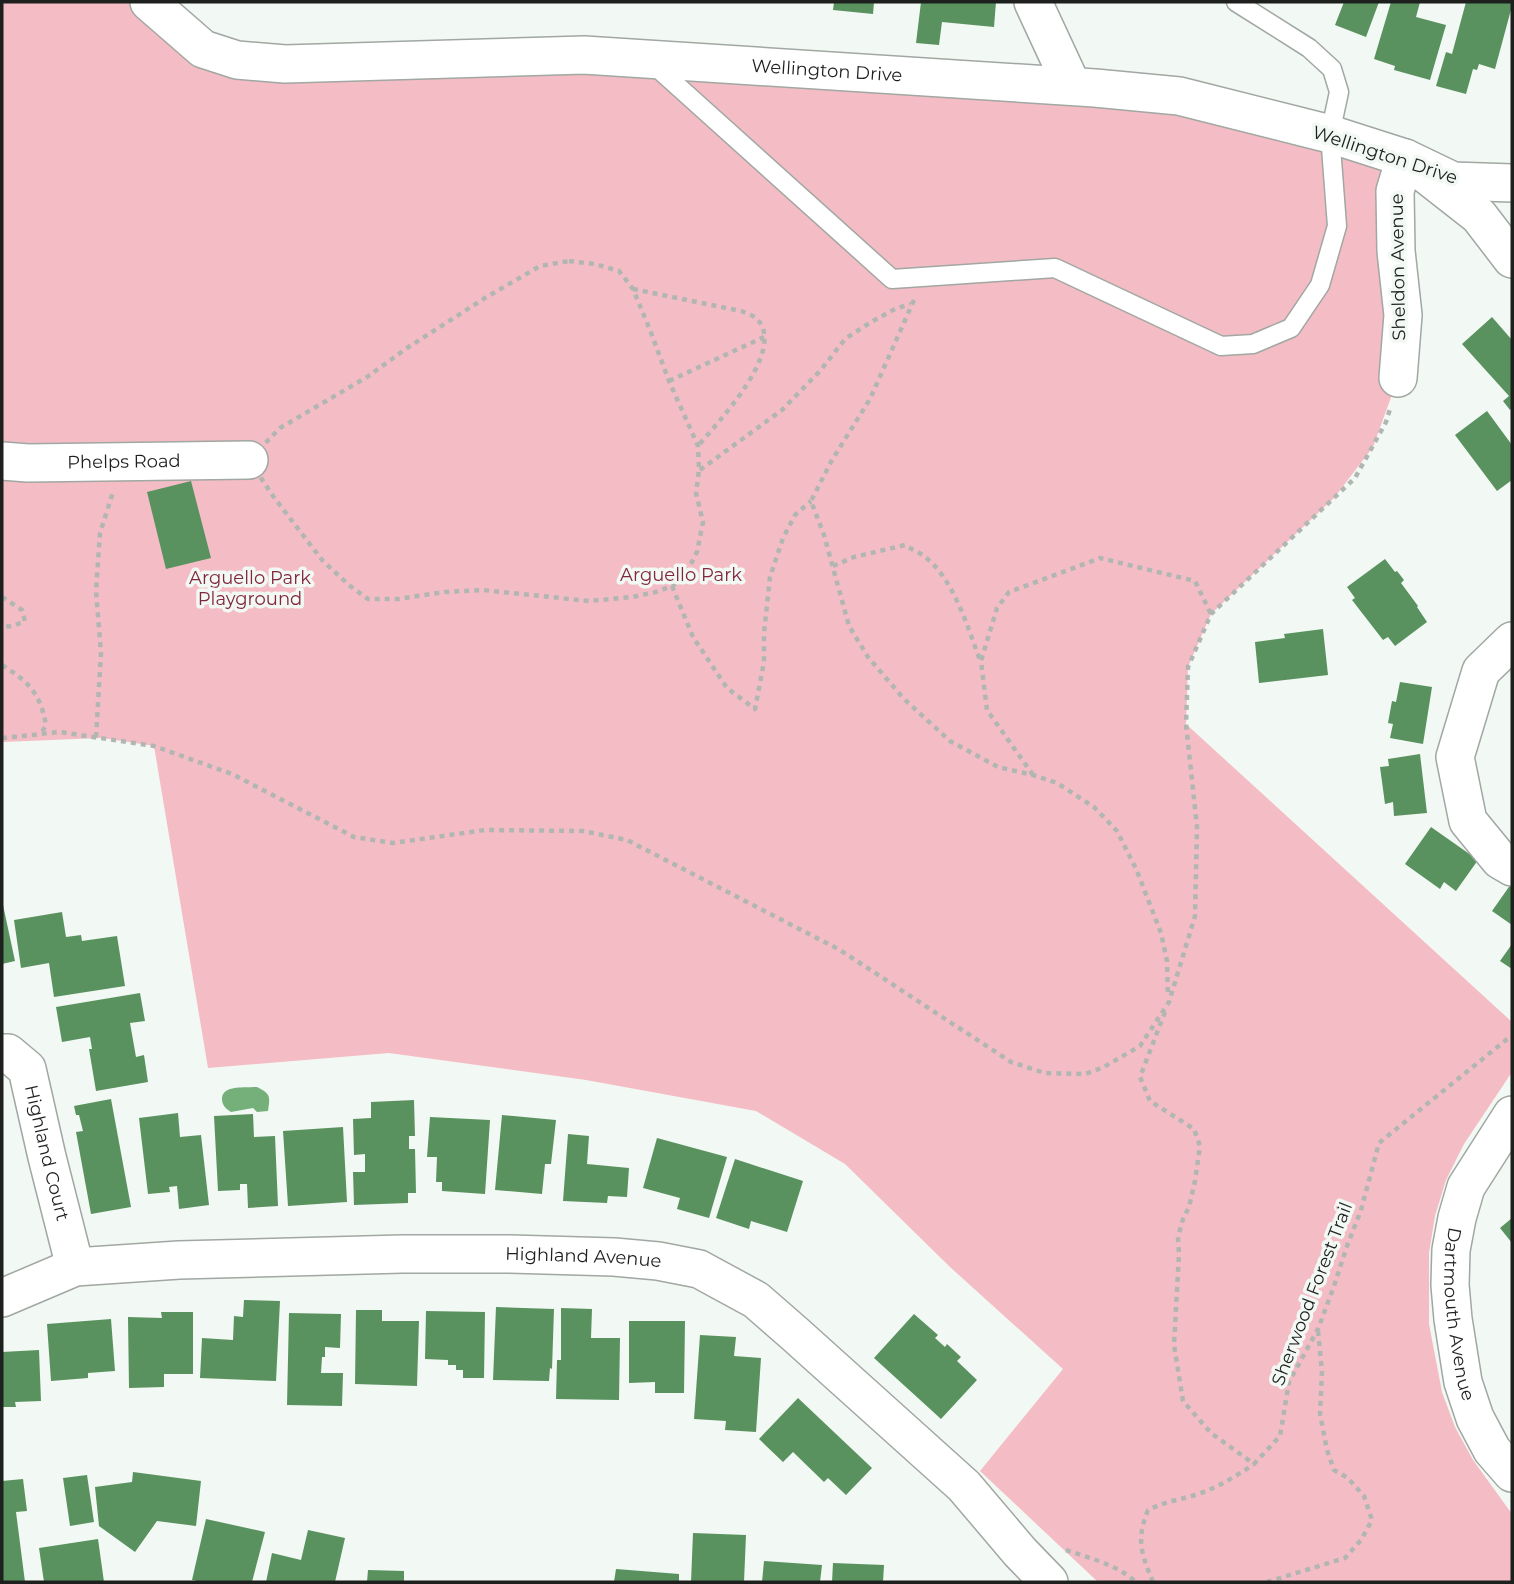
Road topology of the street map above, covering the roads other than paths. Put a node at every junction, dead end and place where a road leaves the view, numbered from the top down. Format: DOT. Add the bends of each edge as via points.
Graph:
graph roads {
  1 [pos="149,2"];
  2 [pos="1033,2"];
  3 [pos="1236,2"];
  4 [pos="648,59"];
  5 [pos="1072,86"];
  6 [pos="1330,134"];
  7 [pos="1405,158"];
  8 [pos="1512,183"];
  9 [pos="1512,259"];
  10 [pos="1398,378"];
  11 [pos="248,460"];
  12 [pos="2,461"];
  13 [pos="1512,641"];
  14 [pos="1512,867"];
  15 [pos="2,1053"];
  16 [pos="1512,1115"];
  17 [pos="75,1267"];
  18 [pos="2,1298"];
  19 [pos="1512,1473"];
  20 [pos="1049,1582"];
  1 -- 4 [label="street, Wellington Drive" via="203,49 237,60 285,64 584,54"];
  2 -- 5 [label="street"];
  3 -- 6 [label="lane" via="1309,48 1332,69 1339,92"];
  4 -- 5 [label="street, Wellington Drive"];
  4 -- 6 [label="lane" via="892,279 1055,268 1221,346 1252,344 1291,328 1320,285 1337,226"];
  5 -- 6 [label="street, Wellington Drive" via="1179,96"];
  6 -- 7 [label="street, Wellington Drive"];
  7 -- 8 [label="street, Wellington Drive" via="1452,181"];
  7 -- 9 [label="street" via="1479,216"];
  7 -- 10 [label="street, Sheldon Avenue" via="1395,191 1403,315"];
  11 -- 12 [label="street, Phelps Road"];
  13 -- 14 [label="street" via="1481,670 1455,758 1468,821 1500,860"];
  15 -- 17 [label="street, Highland Court" via="27,1069"];
  16 -- 19 [label="street, Dartmouth Avenue" via="1466,1187 1451,1250 1450,1285 1463,1382 1492,1450"];
  17 -- 18 [label="street, Highland Avenue"];
  17 -- 20 [label="street, Highland Avenue" via="179,1260 510,1254 614,1257 699,1269 757,1300 964,1486"];
}
